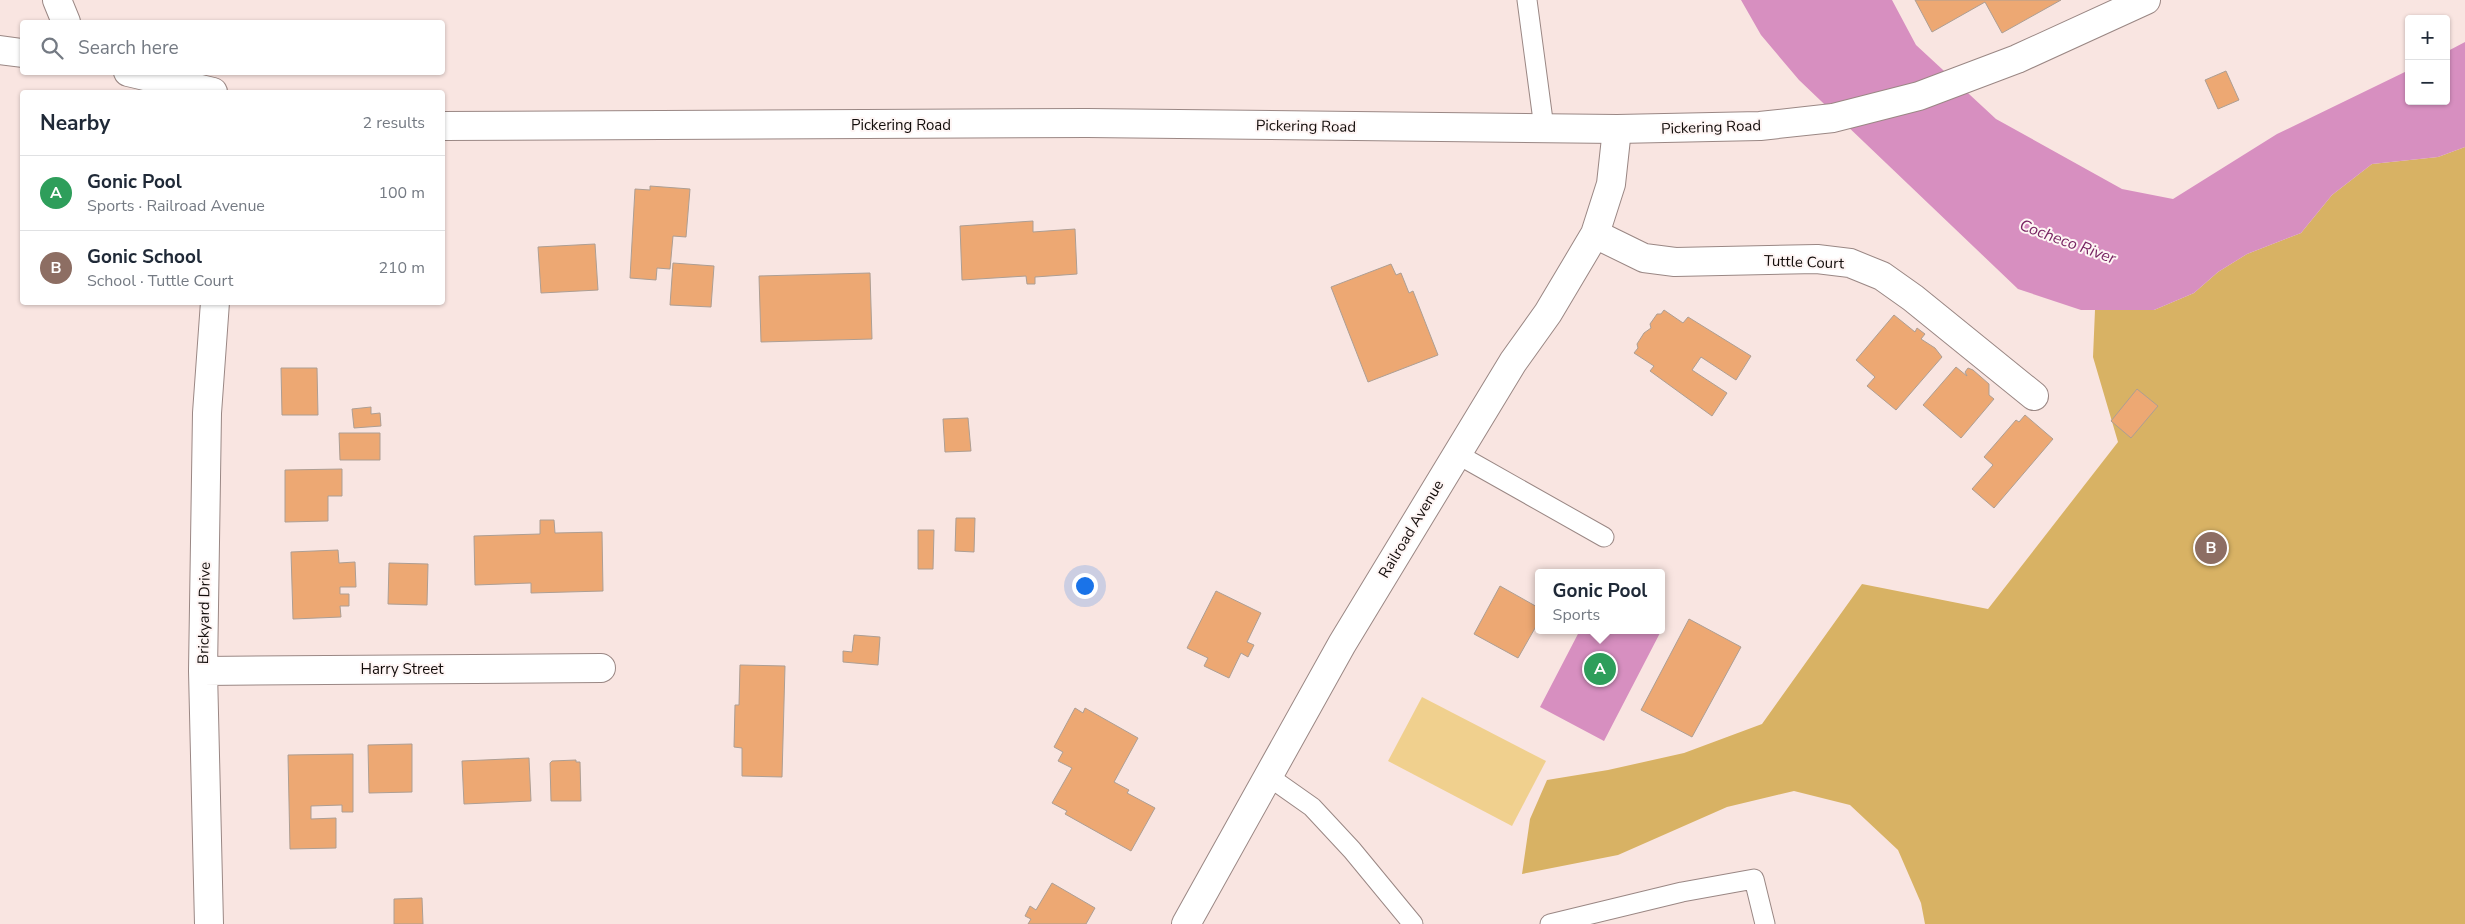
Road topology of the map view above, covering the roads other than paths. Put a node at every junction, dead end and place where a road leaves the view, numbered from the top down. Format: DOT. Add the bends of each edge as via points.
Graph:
graph roads {
  1 [pos="57,0"];
  2 [pos="1527,0"];
  3 [pos="2146,0"];
  4 [pos="65,20"];
  5 [pos="0,50"];
  6 [pos="20,53"];
  7 [pos="140,75"];
  8 [pos="203,90"];
  9 [pos="445,126"];
  10 [pos="1544,128"];
  11 [pos="1617,129"];
  12 [pos="1595,234"];
  13 [pos="215,305"];
  14 [pos="2034,396"];
  15 [pos="1457,454"];
  16 [pos="1604,536"];
  17 [pos="601,668"];
  18 [pos="203,671"];
  19 [pos="1268,776"];
  20 [pos="209,924"];
  21 [pos="1186,924"];
  22 [pos="1413,924"];
  23 [pos="1550,924"];
  24 [pos="1765,924"];
  1 -- 4 [label="street"];
  2 -- 10 [label="lane"];
  3 -- 11 [label="street, Pickering Road" via="1973,78 1873,110 1760,126"];
  5 -- 6 [label="street"];
  7 -- 8 [label="street"];
  9 -- 10 [label="street, Pickering Road" via="1087,123"];
  10 -- 11 [label="street, Pickering Road"];
  11 -- 12 [label="street, Railroad Avenue" via="1611,184"];
  12 -- 14 [label="street, Tuttle Court" via="1644,258 1675,262 1817,259 1850,263 1882,276 1913,298"];
  12 -- 15 [label="street, Railroad Avenue"];
  13 -- 18 [label="street, Brickyard Drive" via="207,413"];
  15 -- 16 [label="lane"];
  15 -- 19 [label="street, Railroad Avenue" via="1342,644"];
  17 -- 18 [label="street, Harry Street"];
  18 -- 20 [label="street, Brickyard Drive"];
  19 -- 21 [label="street, Railroad Avenue"];
  19 -- 22 [label="lane" via="1312,807"];
  23 -- 24 [label="lane" via="1682,892 1754,879"];
}
